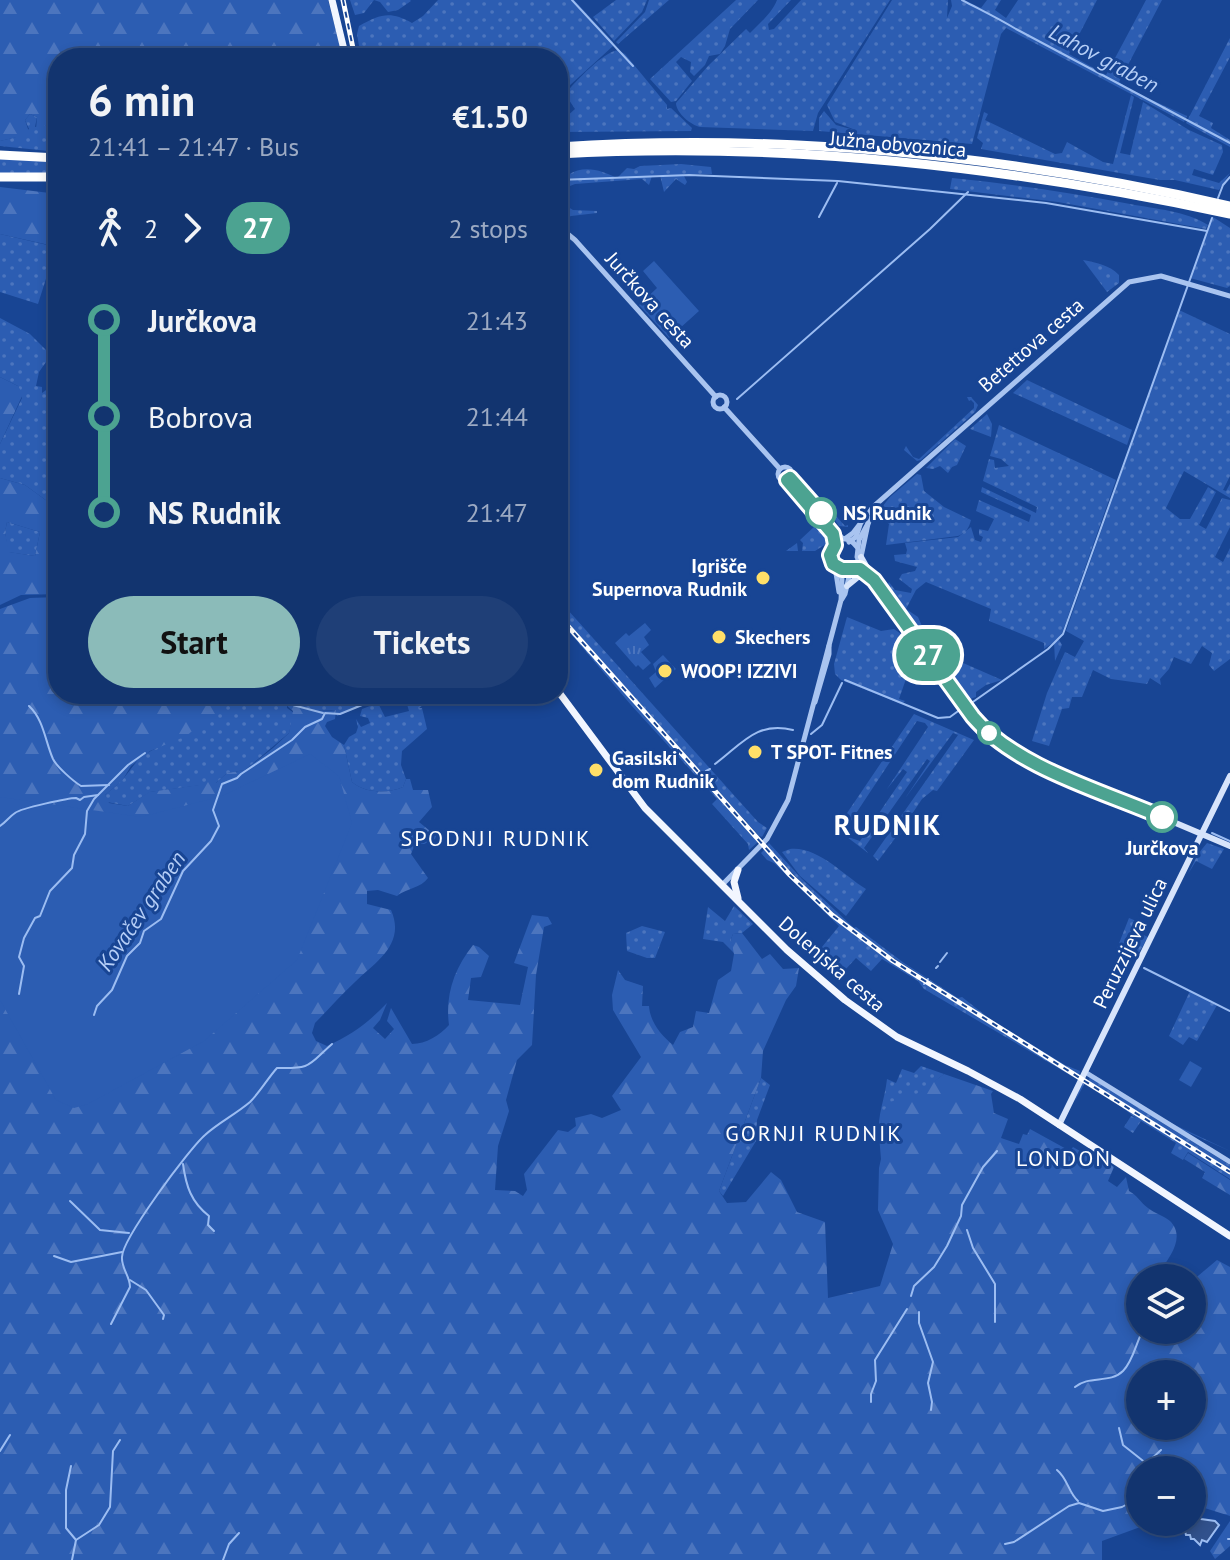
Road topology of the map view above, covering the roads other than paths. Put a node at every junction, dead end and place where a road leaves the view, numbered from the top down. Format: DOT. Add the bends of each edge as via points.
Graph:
graph roads {
  1 [pos="332,0"];
  2 [pos="344,48"];
  3 [pos="568,147"];
  4 [pos="568,154"];
  5 [pos="0,155"];
  6 [pos="48,157"];
  7 [pos="0,177"];
  8 [pos="48,177"];
  9 [pos="1127,192"];
  10 [pos="1230,206"];
  11 [pos="1230,214"];
  12 [pos="1230,223"];
  13 [pos="568,234"];
  14 [pos="1230,296"];
  15 [pos="780,469"];
  16 [pos="789,479"];
  17 [pos="878,504"];
  18 [pos="869,519"];
  19 [pos="847,540"];
  20 [pos="834,543"];
  21 [pos="857,547"];
  22 [pos="859,559"];
  23 [pos="829,561"];
  24 [pos="838,568"];
  25 [pos="849,568"];
  26 [pos="870,576"];
  27 [pos="847,586"];
  28 [pos="841,600"];
  29 [pos="567,704"];
  30 [pos="1230,776"];
  31 [pos="1202,834"];
  32 [pos="1230,846"];
  33 [pos="738,870"];
  34 [pos="722,885"];
  35 [pos="738,901"];
  36 [pos="1085,1072"];
  37 [pos="1059,1125"];
  38 [pos="1230,1162"];
  39 [pos="1230,1236"];
  1 -- 2 [label="main road"];
  3 -- 10 [label="highway, Južna obvoznica" via="740,144 901,153 1067,174"];
  4 -- 9 [label="highway, Južna obvoznica" via="839,156 964,167"];
  5 -- 6 [label="highway"];
  7 -- 8 [label="highway"];
  9 -- 11 [label="highway, Južna obvoznica"];
  9 -- 12 [label="highway"];
  13 -- 15 [label="street, Jurčkova cesta" via="716,397 725,398 724,407"];
  14 -- 17 [label="street, Betettova cesta" via="1161,276 1129,282"];
  15 -- 16 [label="street" via="789,469"];
  15 -- 16 [label="street" via="779,478"];
  16 -- 19 [label="street"];
  16 -- 20 [label="street"];
  17 -- 18 [label="street, Betettova cesta"];
  17 -- 19 [label="street, Betettova cesta"];
  18 -- 21 [label="street, Betettova cesta"];
  18 -- 22 [label="street, Betettova cesta"];
  19 -- 20 [label="street"];
  19 -- 21 [label="street"];
  19 -- 22 [label="street"];
  20 -- 23 [label="street"];
  21 -- 22 [label="street"];
  22 -- 25 [label="street"];
  22 -- 26 [label="main road"];
  23 -- 24 [label="street"];
  23 -- 25 [label="street"];
  23 -- 28 [label="street"];
  24 -- 25 [label="street"];
  24 -- 28 [label="street"];
  25 -- 26 [label="main road"];
  25 -- 27 [label="street"];
  26 -- 27 [label="main road" via="856,577"];
  26 -- 31 [label="main road" via="978,722 1001,743 1024,758"];
  27 -- 28 [label="street"];
  28 -- 33 [label="street" via="788,800 762,844"];
  29 -- 34 [label="main road, Dolenjska cesta" via="633,794"];
  30 -- 31 [label="main road, Peruzzijeva ulica"];
  31 -- 32 [label="main road"];
  31 -- 36 [label="main road, Peruzzijeva ulica"];
  33 -- 34 [label="street"];
  33 -- 35 [label="main road"];
  34 -- 35 [label="main road, Dolenjska cesta"];
  35 -- 37 [label="main road, Dolenjska cesta" via="878,1026"];
  36 -- 37 [label="main road, Peruzzijeva ulica"];
  36 -- 38 [label="street"];
  37 -- 39 [label="main road, Dolenjska cesta"];
}
